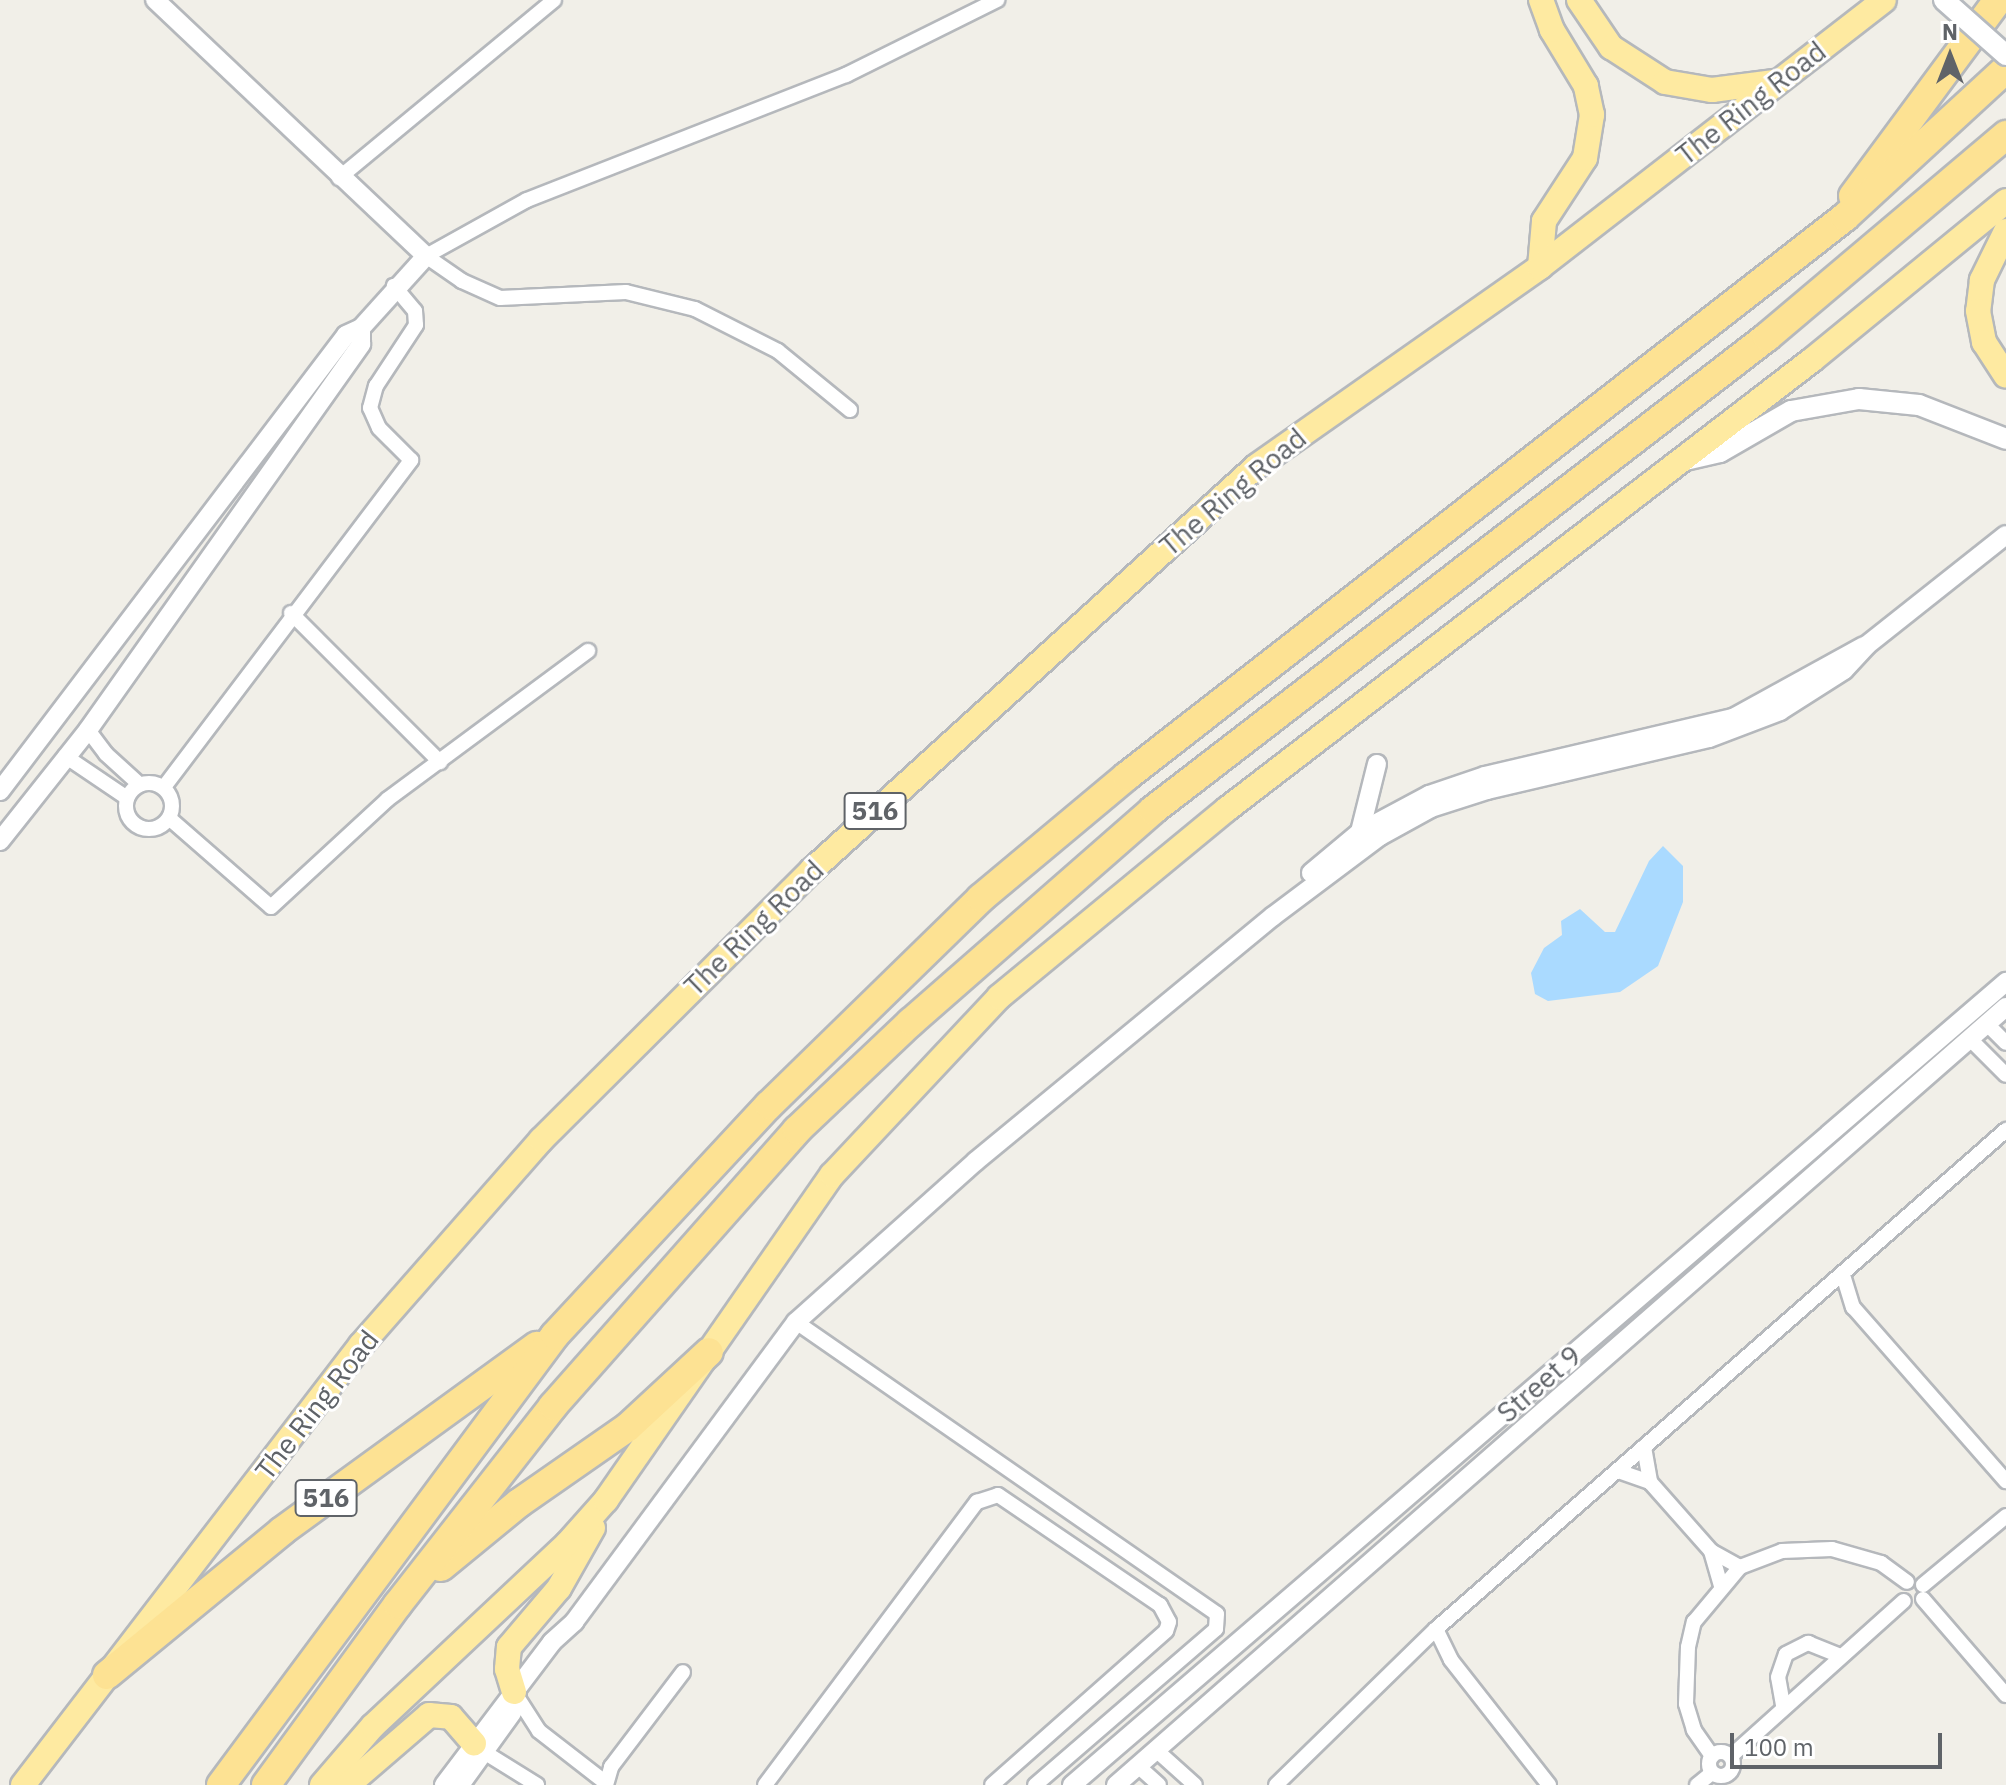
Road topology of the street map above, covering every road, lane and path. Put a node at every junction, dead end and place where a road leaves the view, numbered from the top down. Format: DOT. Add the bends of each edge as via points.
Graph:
graph roads {
  1 [pos="155,0"];
  2 [pos="554,0"];
  3 [pos="997,0"];
  4 [pos="1541,0"];
  5 [pos="1579,0"];
  6 [pos="1884,0"];
  7 [pos="1944,0"];
  8 [pos="1999,0"];
  9 [pos="2006,5"];
  10 [pos="2006,55"];
  11 [pos="2006,69"];
  12 [pos="1780,80"];
  13 [pos="2006,135"];
  14 [pos="339,178"];
  15 [pos="2006,201"];
  16 [pos="1845,217"];
  17 [pos="2000,241"];
  18 [pos="426,256"];
  19 [pos="1540,267"];
  20 [pos="394,286"];
  21 [pos="361,328"];
  22 [pos="2006,376"];
  23 [pos="850,410"];
  24 [pos="2006,439"];
  25 [pos="1677,462"];
  26 [pos="2006,535"];
  27 [pos="291,613"];
  28 [pos="588,651"];
  29 [pos="1792,695"];
  30 [pos="88,730"];
  31 [pos="65,756"];
  32 [pos="440,762"];
  33 [pos="1377,764"];
  34 [pos="139,784"];
  35 [pos="164,787"];
  36 [pos="0,791"];
  37 [pos="127,798"];
  38 [pos="169,818"];
  39 [pos="1360,832"];
  40 [pos="0,841"];
  41 [pos="1272,917"];
  42 [pos="2006,982"];
  43 [pos="2006,1007"];
  44 [pos="1986,1023"];
  45 [pos="1969,1038"];
  46 [pos="2006,1043"];
  47 [pos="2006,1075"];
  48 [pos="2006,1130"];
  49 [pos="1786,1168"];
  50 [pos="1799,1184"];
  51 [pos="1843,1275"];
  52 [pos="1820,1296"];
  53 [pos="1853,1307"];
  54 [pos="796,1322"];
  55 [pos="555,1335"];
  56 [pos="709,1352"];
  57 [pos="1530,1392"];
  58 [pos="1545,1413"];
  59 [pos="1644,1447"];
  60 [pos="1618,1471"];
  61 [pos="2006,1481"];
  62 [pos="1650,1482"];
  63 [pos="606,1500"];
  64 [pos="2006,1516"];
  65 [pos="1711,1551"];
  66 [pos="1740,1567"];
  67 [pos="1907,1582"];
  68 [pos="1721,1587"];
  69 [pos="1923,1592"];
  70 [pos="1904,1601"];
  71 [pos="398,1604"];
  72 [pos="1436,1629"];
  73 [pos="1253,1630"];
  74 [pos="1418,1646"];
  75 [pos="1269,1648"];
  76 [pos="1840,1656"];
  77 [pos="1451,1660"];
  78 [pos="683,1672"];
  79 [pos="107,1675"];
  80 [pos="2006,1695"];
  81 [pos="516,1698"];
  82 [pos="1783,1705"];
  83 [pos="478,1748"];
  84 [pos="1156,1750"];
  85 [pos="1712,1756"];
  86 [pos="1731,1756"];
  87 [pos="1138,1766"];
  88 [pos="1712,1773"];
  89 [pos="1734,1779"];
  90 [pos="606,1784"];
  91 [pos="23,1785"];
  92 [pos="221,1785"];
  93 [pos="266,1785"];
  94 [pos="322,1785"];
  95 [pos="348,1785"];
  96 [pos="444,1785"];
  97 [pos="460,1785"];
  98 [pos="537,1785"];
  99 [pos="765,1785"];
  100 [pos="992,1785"];
  101 [pos="1035,1785"];
  102 [pos="1072,1785"];
  103 [pos="1116,1785"];
  104 [pos="1159,1785"];
  105 [pos="1195,1785"];
  106 [pos="1276,1785"];
  107 [pos="1549,1785"];
  108 [pos="1697,1785"];
  1 -- 14 [label="street"];
  2 -- 14 [label="street"];
  3 -- 18 [label="street" via="833,80 527,200"];
  4 -- 19 [label="highway" via="1552,30 1586,86 1592,115 1585,158 1544,221"];
  5 -- 12 [label="highway" via="1611,47 1665,82 1712,90"];
  6 -- 12 [label="highway, The Ring Road / 516"];
  7 -- 10 [label="main road, bridge"];
  8 -- 9 [label="main road"];
  8 -- 16 [label="highway" via="1866,175"];
  11 -- 16 [label="highway, 516"];
  12 -- 19 [label="highway, The Ring Road / 516"];
  13 -- 71 [label="highway" via="1767,337 1153,810 911,1022 797,1130 693,1243 553,1406"];
  14 -- 18 [label="street"];
  15 -- 25 [label="highway" via="1922,273"];
  16 -- 55 [label="highway, 516" via="1127,776 981,898 769,1105"];
  17 -- 22 [label="highway" via="1982,280 1978,311 1984,342"];
  18 -- 20 [label="street"];
  18 -- 23 [label="street" via="500,298 626,292 695,309 778,351"];
  19 -- 79 [label="highway, The Ring Road / 516" via="1257,466 959,732 735,946 541,1140 361,1345"];
  20 -- 21 [label="street"];
  20 -- 27 [label="street" via="415,311 416,325 376,386 370,408 379,428 411,460"];
  21 -- 30 [label="street" via="361,344"];
  21 -- 36 [label="street" via="346,335"];
  24 -- 25 [label="main road" via="1919,405 1859,399 1791,411 1720,452"];
  25 -- 56 [label="highway" via="1202,829 999,997 832,1175"];
  26 -- 29 [label="street" via="1867,645 1844,670"];
  27 -- 32 [label="street"];
  27 -- 35 [label="street"];
  28 -- 32 [label="street"];
  29 -- 39 [label="street" via="1718,723 1447,788"];
  29 -- 41 [label="street" via="1727,733 1431,808 1380,836"];
  30 -- 31 [label="street"];
  30 -- 34 [label="street"];
  31 -- 37 [label="street"];
  31 -- 40 [label="street"];
  32 -- 38 [label="street" via="371,813 271,907"];
  33 -- 39 [label="street"];
  34 -- 35 [label="street"];
  34 -- 37 [label="street"];
  35 -- 38 [label="street" via="172,798"];
  37 -- 38 [label="street" via="128,816 142,828 160,826"];
  39 -- 41 [label="street" via="1289,893"];
  41 -- 54 [label="street" via="976,1161"];
  42 -- 49 [label="street, Street 9"];
  43 -- 44 [label="street, Street 9"];
  44 -- 45 [label="street, Street 9"];
  44 -- 46 [label="street"];
  45 -- 47 [label="street"];
  45 -- 50 [label="street, Street 9"];
  48 -- 51 [label="street"];
  49 -- 50 [label="street"];
  49 -- 57 [label="street, Street 9"];
  50 -- 58 [label="street, Street 9"];
  51 -- 52 [label="street"];
  51 -- 53 [label="street"];
  52 -- 53 [label="street"];
  52 -- 59 [label="street"];
  53 -- 61 [label="street"];
  54 -- 81 [label="street"];
  54 -- 101 [label="street" via="1217,1614 1216,1629"];
  55 -- 79 [label="highway, 516" via="282,1531"];
  55 -- 92 [label="highway, 516"];
  56 -- 63 [label="highway"];
  56 -- 71 [label="highway" via="628,1427 519,1503"];
  57 -- 58 [label="street"];
  57 -- 73 [label="street, Street 9"];
  58 -- 75 [label="street, Street 9"];
  59 -- 60 [label="street"];
  59 -- 62 [label="street"];
  60 -- 62 [label="street"];
  60 -- 72 [label="street"];
  62 -- 65 [label="street"];
  63 -- 81 [label="highway" via="559,1588 509,1647 507,1669"];
  63 -- 94 [label="highway" via="567,1544 373,1726"];
  64 -- 69 [label="street"];
  65 -- 66 [label="street"];
  65 -- 68 [label="street"];
  66 -- 67 [label="street" via="1782,1551 1832,1549 1881,1563"];
  66 -- 68 [label="street"];
  67 -- 69 [label="street"];
  67 -- 70 [label="street" via="1900,1591"];
  68 -- 85 [label="street" via="1694,1622 1684,1678 1694,1730"];
  69 -- 70 [label="street" via="1914,1605"];
  69 -- 80 [label="street"];
  70 -- 76 [label="street"];
  71 -- 93 [label="highway"];
  72 -- 74 [label="street"];
  72 -- 77 [label="street"];
  73 -- 75 [label="street"];
  73 -- 102 [label="street, Street 9"];
  74 -- 77 [label="street"];
  74 -- 106 [label="street"];
  75 -- 84 [label="street, Street 9"];
  76 -- 82 [label="street"];
  76 -- 82 [label="street" via="1808,1643 1786,1654 1778,1677"];
  77 -- 107 [label="street"];
  78 -- 90 [label="street" via="611,1767"];
  79 -- 91 [label="highway, The Ring Road / 516"];
  81 -- 83 [label="street"];
  81 -- 90 [label="street" via="539,1731"];
  82 -- 86 [label="street"];
  83 -- 95 [label="highway" via="451,1717 429,1715"];
  83 -- 96 [label="street"];
  83 -- 97 [label="street"];
  83 -- 98 [label="street"];
  84 -- 87 [label="street, Street 9"];
  84 -- 105 [label="street"];
  85 -- 86 [label="street"];
  85 -- 88 [label="street"];
  86 -- 89 [label="street"];
  87 -- 103 [label="street, Street 9"];
  87 -- 104 [label="street"];
  88 -- 89 [label="street"];
  88 -- 108 [label="street"];
  99 -- 100 [label="street" via="977,1502 998,1495 1160,1605 1169,1622 1166,1631"];
}
